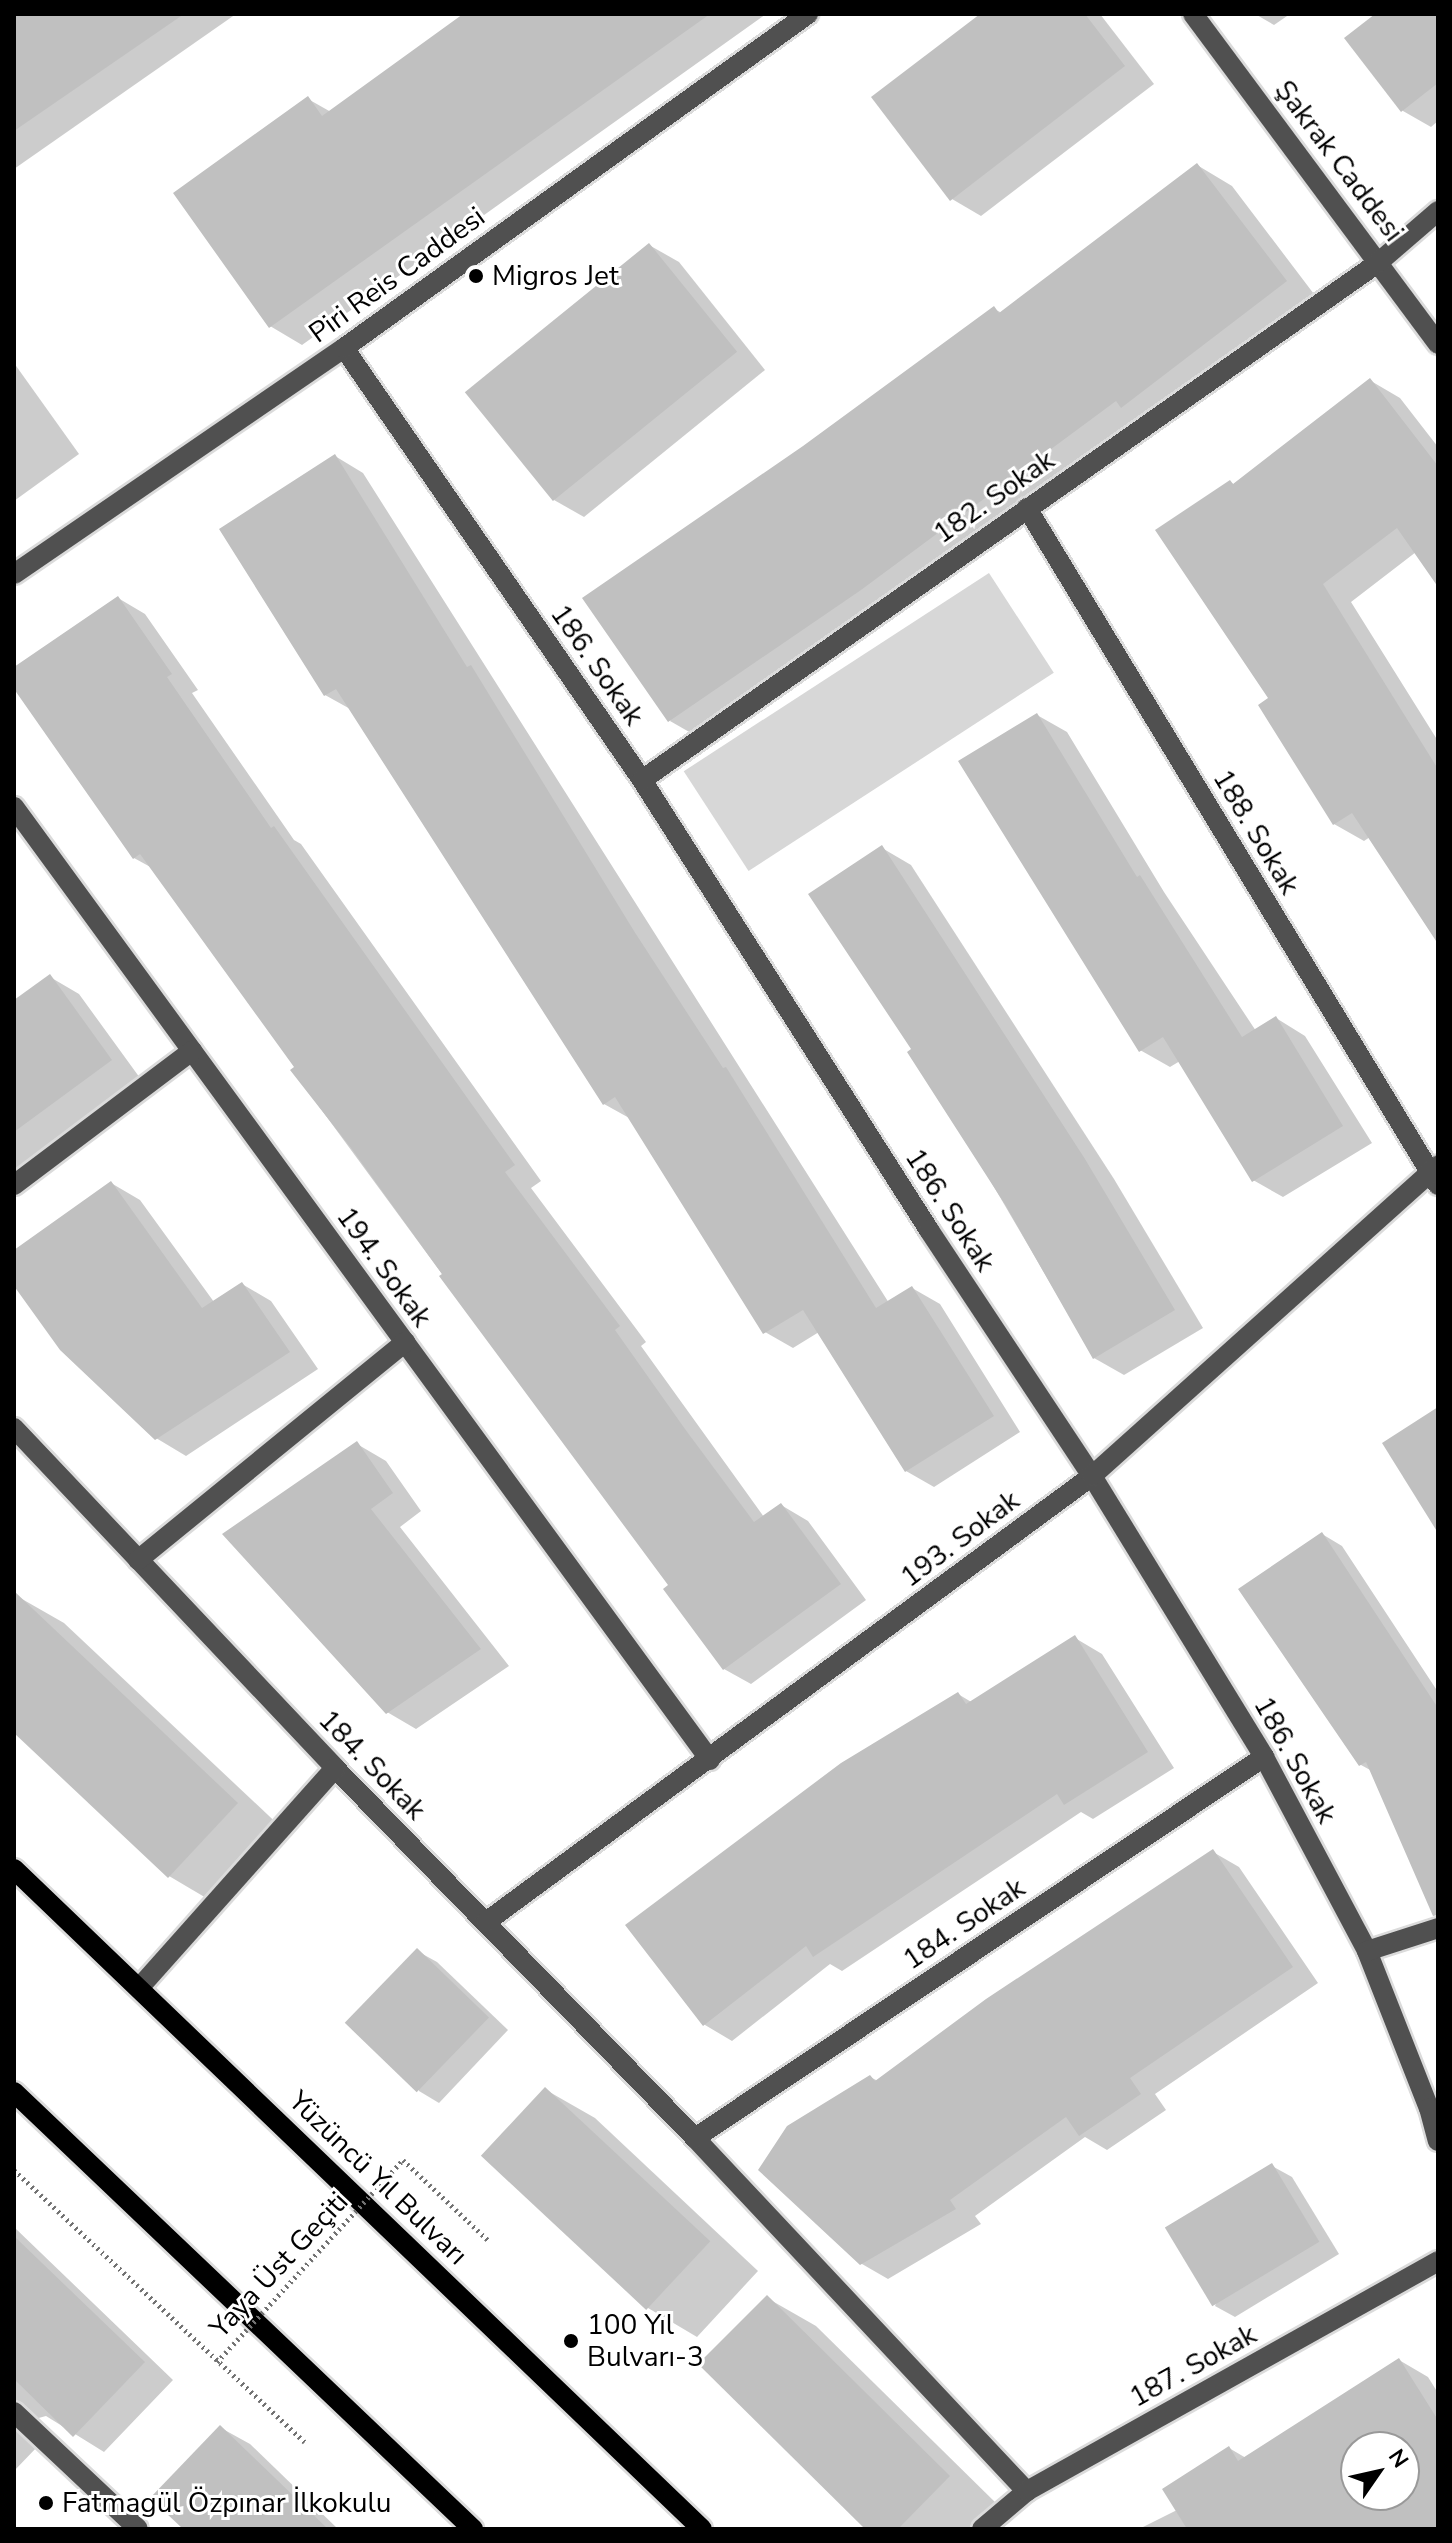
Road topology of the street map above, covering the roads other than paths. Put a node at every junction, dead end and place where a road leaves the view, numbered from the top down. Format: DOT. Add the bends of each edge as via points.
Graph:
graph roads {
  1 [pos="808,14"];
  2 [pos="1193,14"];
  3 [pos="1438,211"];
  4 [pos="1379,262"];
  5 [pos="1438,344"];
  6 [pos="344,348"];
  7 [pos="1027,508"];
  8 [pos="14,574"];
  9 [pos="642,780"];
  10 [pos="14,807"];
  11 [pos="192,1051"];
  12 [pos="1435,1175"];
  13 [pos="14,1185"];
  14 [pos="405,1342"];
  15 [pos="14,1428"];
  16 [pos="1092,1476"];
  17 [pos="138,1560"];
  18 [pos="1264,1757"];
  19 [pos="710,1760"];
  20 [pos="335,1768"];
  21 [pos="14,1869"];
  22 [pos="486,1922"];
  23 [pos="1438,1928"];
  24 [pos="1367,1951"];
  25 [pos="140,1987"];
  26 [pos="14,2092"];
  27 [pos="695,2138"];
  28 [pos="1438,2141"];
  29 [pos="1438,2261"];
  30 [pos="14,2412"];
  31 [pos="1027,2491"];
  32 [pos="138,2529"];
  33 [pos="473,2529"];
  34 [pos="702,2529"];
  35 [pos="982,2529"];
  1 -- 6 [label="street, Piri Reis Caddesi"];
  2 -- 4 [label="street, Şakrak Caddesi"];
  3 -- 4 [label="street, 182. Sokak"];
  4 -- 5 [label="street, Şakrak Caddesi"];
  4 -- 7 [label="street, 182. Sokak"];
  6 -- 8 [label="street, Piri Reis Caddesi"];
  6 -- 9 [label="street, 186. Sokak"];
  7 -- 9 [label="street, 182. Sokak"];
  7 -- 12 [label="street, 188. Sokak"];
  9 -- 16 [label="street, 186. Sokak"];
  10 -- 11 [label="street, 194. Sokak"];
  11 -- 13 [label="street"];
  11 -- 14 [label="street, 194. Sokak"];
  12 -- 16 [label="street, 193. Sokak"];
  14 -- 17 [label="street"];
  14 -- 19 [label="street, 194. Sokak"];
  15 -- 17 [label="street, 184. Sokak"];
  16 -- 18 [label="street, 186. Sokak"];
  16 -- 19 [label="street, 193. Sokak"];
  17 -- 20 [label="street, 184. Sokak"];
  18 -- 24 [label="street, 186. Sokak"];
  18 -- 27 [label="street, 184. Sokak"];
  19 -- 22 [label="street, 193. Sokak"];
  20 -- 22 [label="street, 184. Sokak"];
  20 -- 25 [label="street"];
  21 -- 25 [label="main road, Yüzüncü Yıl Bulvarı"];
  22 -- 27 [label="street, 184. Sokak"];
  23 -- 24 [label="street"];
  24 -- 28 [label="street, 186. Sokak"];
  25 -- 34 [label="main road, Yüzüncü Yıl Bulvarı"];
  26 -- 33 [label="main road"];
  27 -- 31 [label="street, 184. Sokak"];
  29 -- 31 [label="street, 187. Sokak"];
  30 -- 32 [label="street"];
  31 -- 35 [label="street, 187. Sokak"];
}
